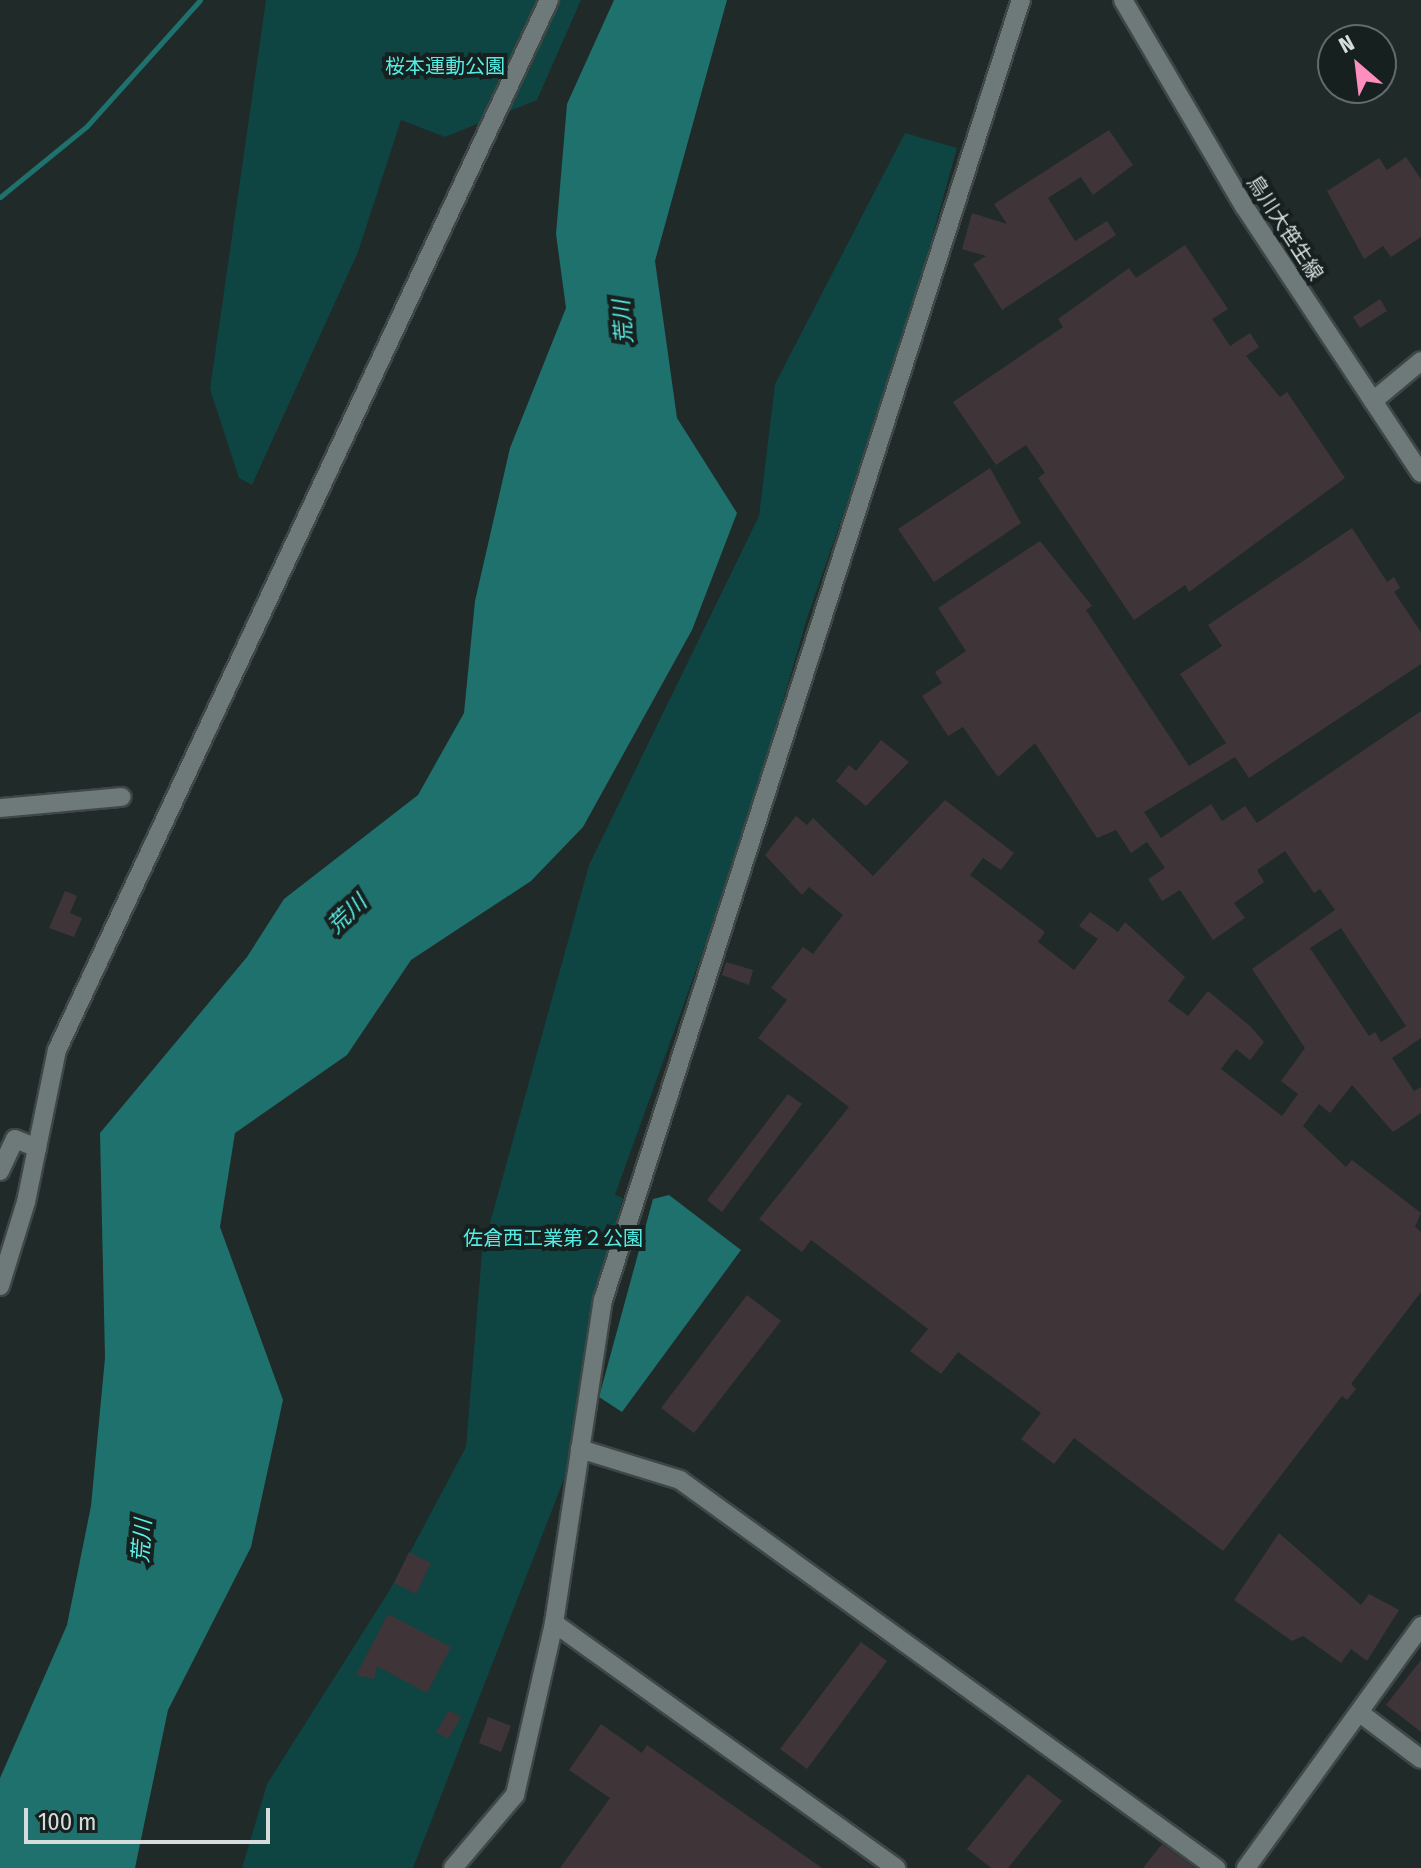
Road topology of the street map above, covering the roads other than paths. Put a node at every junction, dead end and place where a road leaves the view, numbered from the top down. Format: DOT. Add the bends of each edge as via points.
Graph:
graph roads {
  1 [pos="536,0"];
  2 [pos="549,0"];
  3 [pos="1021,0"];
  4 [pos="1123,0"];
  5 [pos="532,37"];
  6 [pos="1421,361"];
  7 [pos="1373,401"];
  8 [pos="1421,473"];
  9 [pos="122,797"];
  10 [pos="0,808"];
  11 [pos="37,1148"];
  12 [pos="0,1171"];
  13 [pos="0,1286"];
  14 [pos="580,1449"];
  15 [pos="554,1623"];
  16 [pos="1421,1626"];
  17 [pos="1360,1713"];
  18 [pos="1421,1759"];
  19 [pos="453,1868"];
  20 [pos="896,1868"];
  21 [pos="1216,1868"];
  22 [pos="1246,1868"];
  1 -- 5 [label="street" via="526,23"];
  2 -- 5 [label="street"];
  3 -- 14 [label="street" via="645,1157 603,1300"];
  4 -- 7 [label="street, 鳥川大笹生線" via="1244,206"];
  5 -- 11 [label="street" via="57,1050"];
  6 -- 7 [label="street"];
  7 -- 8 [label="street, 鳥川大笹生線"];
  9 -- 10 [label="street"];
  11 -- 12 [label="street" via="15,1139"];
  11 -- 13 [label="street"];
  14 -- 15 [label="street"];
  14 -- 21 [label="street" via="680,1480"];
  15 -- 19 [label="street" via="515,1795"];
  15 -- 20 [label="street"];
  16 -- 17 [label="street"];
  17 -- 18 [label="street"];
  17 -- 22 [label="street"];
}
